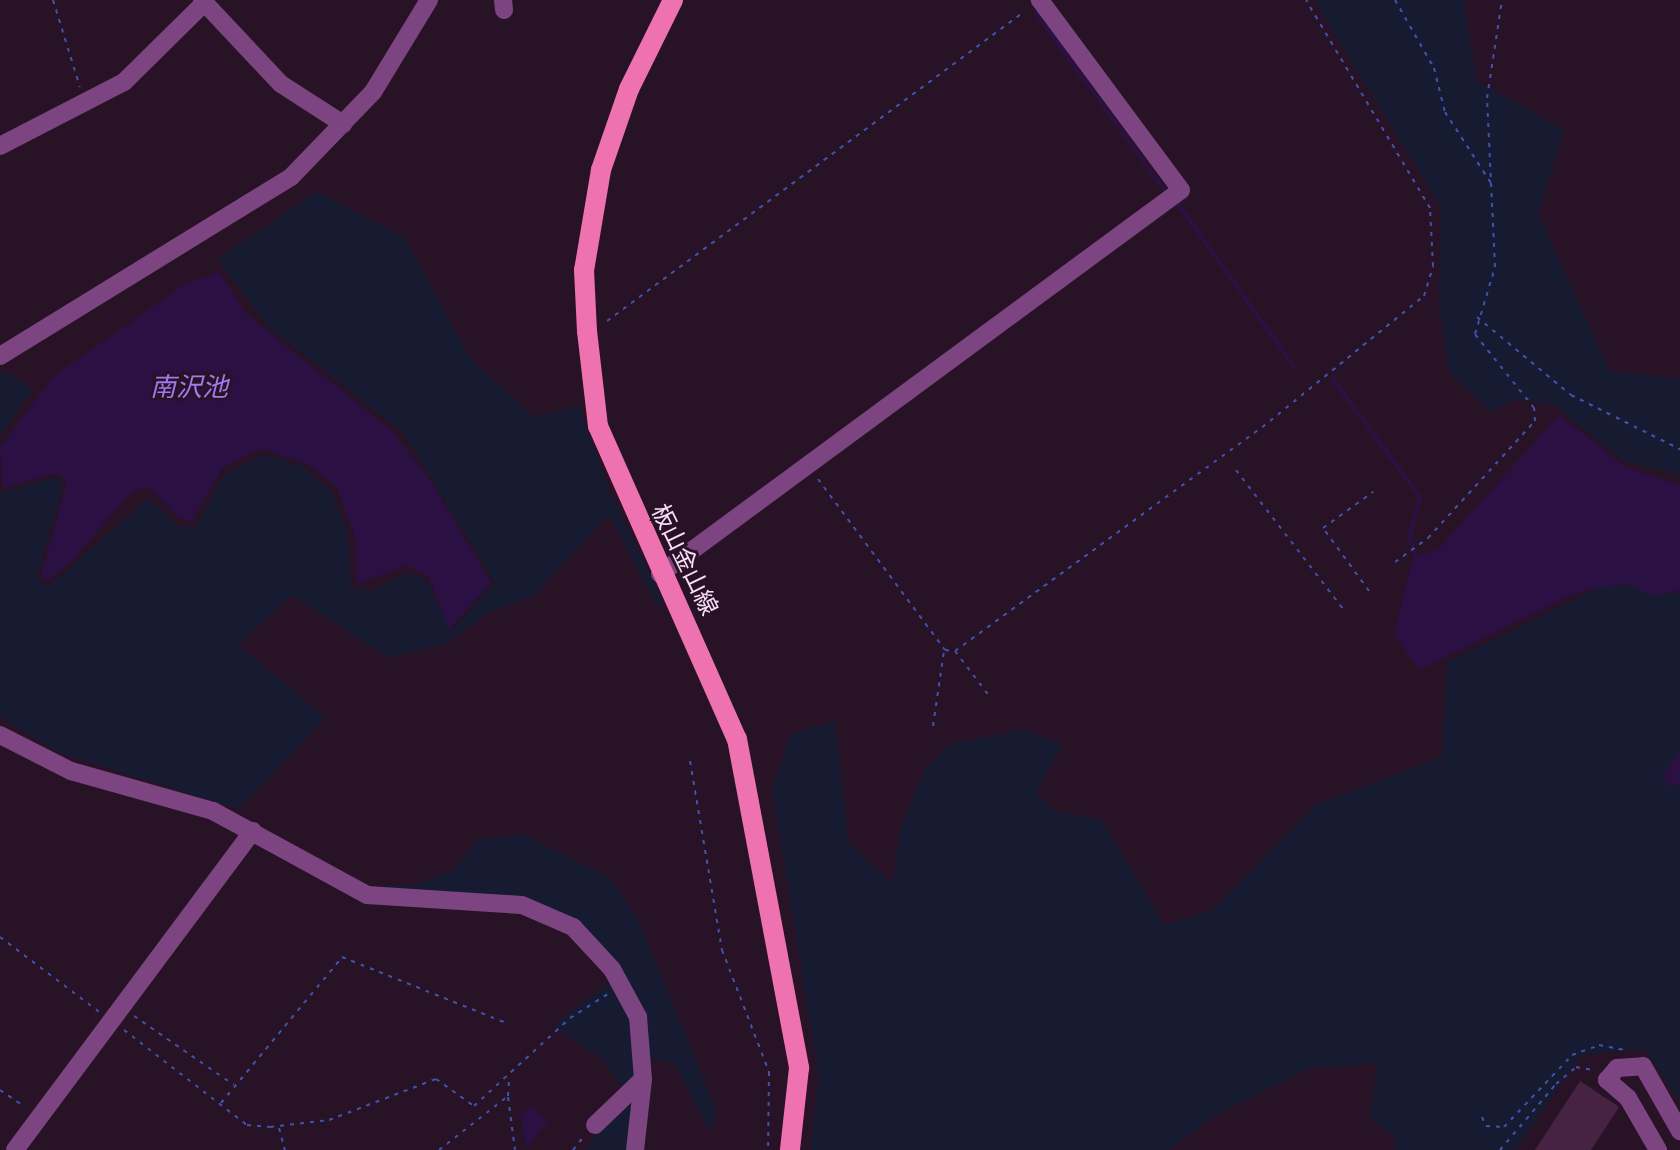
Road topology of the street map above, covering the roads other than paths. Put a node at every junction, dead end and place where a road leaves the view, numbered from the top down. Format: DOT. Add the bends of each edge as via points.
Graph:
graph roads {
  1 [pos="429,0"];
  2 [pos="673,0"];
  3 [pos="203,1"];
  4 [pos="1034,4"];
  5 [pos="343,124"];
  6 [pos="0,146"];
  7 [pos="0,356"];
  8 [pos="660,574"];
  9 [pos="0,735"];
  10 [pos="253,831"];
  11 [pos="643,1079"];
  12 [pos="595,1125"];
  13 [pos="1680,1131"];
  14 [pos="15,1150"];
  15 [pos="635,1150"];
  16 [pos="790,1150"];
  17 [pos="1658,1150"];
  1 -- 5 [label="street" via="388,71"];
  2 -- 8 [label="main road, 板山金山線" via="629,89 606,157 584,270 598,426"];
  3 -- 5 [label="street" via="281,84"];
  3 -- 6 [label="street" via="141,69"];
  4 -- 8 [label="street" via="1181,190"];
  5 -- 7 [label="street" via="240,214"];
  8 -- 16 [label="main road, 板山金山線" via="737,739 799,1068"];
  9 -- 10 [label="street" via="71,771 213,811"];
  10 -- 11 [label="street" via="327,879 367,895 522,905 558,917 589,941 623,985 638,1017"];
  10 -- 14 [label="street"];
  11 -- 12 [label="street"];
  11 -- 15 [label="street"];
  13 -- 17 [label="street" via="1643,1066 1623,1065 1607,1080 1628,1098"];
}
